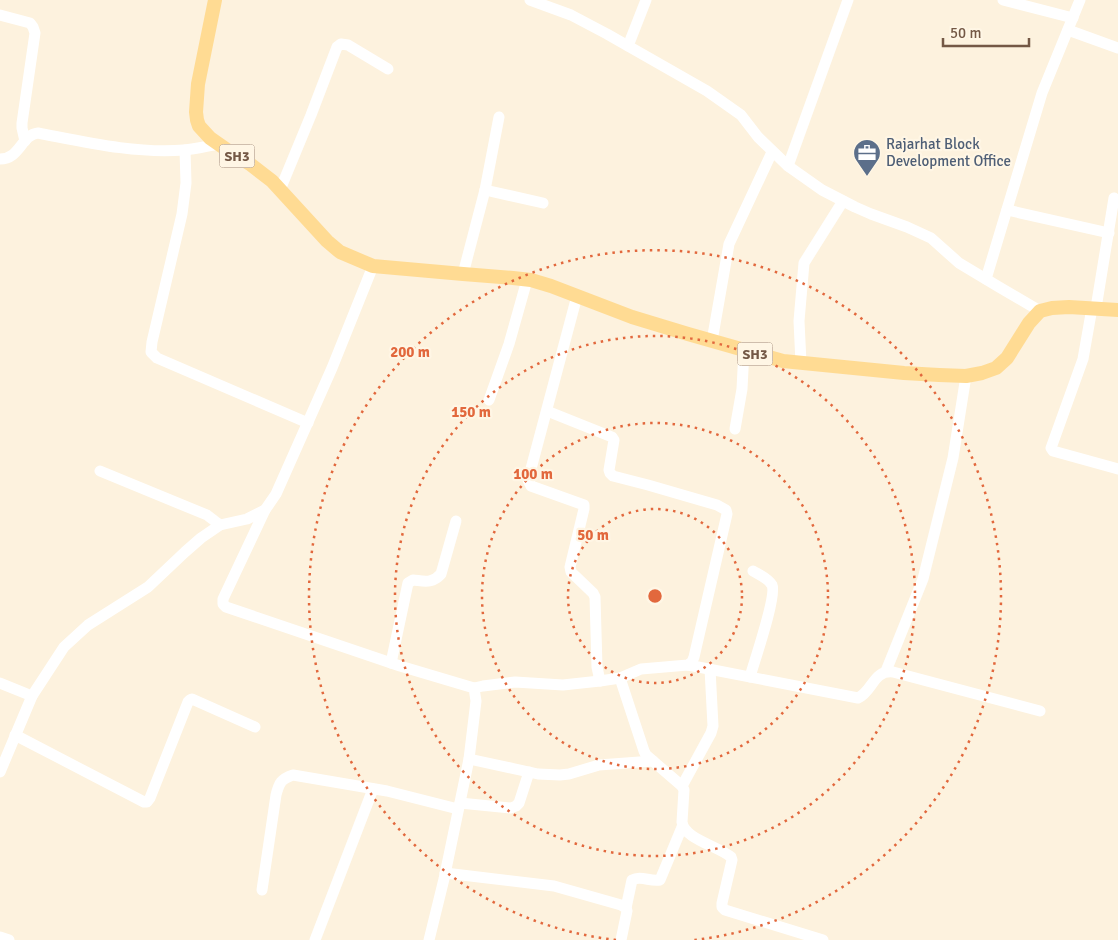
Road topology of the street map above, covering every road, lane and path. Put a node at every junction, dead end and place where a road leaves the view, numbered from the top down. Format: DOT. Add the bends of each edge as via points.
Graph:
graph roads {
  1 [pos="215,0"];
  2 [pos="530,0"];
  3 [pos="646,0"];
  4 [pos="848,0"];
  5 [pos="1004,0"];
  6 [pos="1080,0"];
  7 [pos="0,15"];
  8 [pos="1073,18"];
  9 [pos="1068,30"];
  10 [pos="628,46"];
  11 [pos="1118,48"];
  12 [pos="388,69"];
  13 [pos="499,117"];
  14 [pos="25,141"];
  15 [pos="219,144"];
  16 [pos="185,150"];
  17 [pos="772,152"];
  18 [pos="0,159"];
  19 [pos="788,166"];
  20 [pos="280,190"];
  21 [pos="485,190"];
  22 [pos="1114,198"];
  23 [pos="843,201"];
  24 [pos="543,203"];
  25 [pos="1007,210"];
  26 [pos="1109,233"];
  27 [pos="373,266"];
  28 [pos="463,274"];
  29 [pos="986,279"];
  30 [pos="527,280"];
  31 [pos="578,296"];
  32 [pos="1094,308"];
  33 [pos="1118,310"];
  34 [pos="1040,311"];
  35 [pos="712,341"];
  36 [pos="744,350"];
  37 [pos="801,363"];
  38 [pos="966,376"];
  39 [pos="489,400"];
  40 [pos="547,411"];
  41 [pos="308,423"];
  42 [pos="735,428"];
  43 [pos="1118,469"];
  44 [pos="100,470"];
  45 [pos="265,510"];
  46 [pos="456,522"];
  47 [pos="220,525"];
  48 [pos="753,571"];
  49 [pos="391,663"];
  50 [pos="688,665"];
  51 [pos="710,669"];
  52 [pos="886,671"];
  53 [pos="750,677"];
  54 [pos="620,678"];
  55 [pos="600,681"];
  56 [pos="0,682"];
  57 [pos="474,688"];
  58 [pos="32,696"];
  59 [pos="1040,711"];
  60 [pos="255,727"];
  61 [pos="15,735"];
  62 [pos="469,759"];
  63 [pos="654,762"];
  64 [pos="0,772"];
  65 [pos="529,772"];
  66 [pos="682,786"];
  67 [pos="373,789"];
  68 [pos="459,806"];
  69 [pos="682,827"];
  70 [pos="445,873"];
  71 [pos="262,890"];
  72 [pos="626,908"];
  73 [pos="0,936"];
  74 [pos="8,940"];
  75 [pos="315,940"];
  76 [pos="429,940"];
  77 [pos="621,940"];
  78 [pos="823,940"];
  1 -- 15 [label="main road, SH3" via="198,84 196,112 204,132"];
  2 -- 10 [label="street" via="571,15"];
  3 -- 10 [label="street"];
  4 -- 19 [label="street"];
  5 -- 8 [label="street"];
  6 -- 8 [label="street"];
  7 -- 14 [label="street" via="30,23 35,33 22,123"];
  8 -- 9 [label="street"];
  9 -- 11 [label="street"];
  9 -- 25 [label="street" via="1042,93"];
  10 -- 17 [label="street" via="707,91 741,115"];
  12 -- 20 [label="street" via="348,45 336,47"];
  13 -- 21 [label="street"];
  14 -- 16 [label="street" via="38,133 93,144"];
  14 -- 18 [label="street" via="9,158"];
  15 -- 16 [label="street"];
  15 -- 20 [label="main road, SH3" via="250,164"];
  16 -- 41 [label="street" via="186,183 182,214 151,352 157,358"];
  17 -- 19 [label="street"];
  17 -- 35 [label="street" via="729,244"];
  19 -- 23 [label="street"];
  20 -- 27 [label="main road, SH3" via="340,252"];
  21 -- 24 [label="street"];
  21 -- 28 [label="street"];
  22 -- 26 [label="street"];
  23 -- 29 [label="street" via="931,238 960,263"];
  23 -- 37 [label="street" via="804,263 799,321"];
  25 -- 26 [label="street"];
  25 -- 29 [label="street"];
  26 -- 32 [label="street"];
  27 -- 28 [label="main road, SH3"];
  27 -- 41 [label="street"];
  28 -- 30 [label="main road, SH3"];
  29 -- 34 [label="street"];
  30 -- 31 [label="main road, SH3"];
  30 -- 39 [label="street"];
  31 -- 35 [label="main road, SH3" via="632,317"];
  31 -- 40 [label="street"];
  32 -- 33 [label="main road"];
  32 -- 34 [label="main road"];
  32 -- 43 [label="street" via="1083,359 1052,448 1053,451"];
  34 -- 38 [label="main road, SH3" via="1007,358 996,368"];
  35 -- 36 [label="main road, SH3"];
  36 -- 37 [label="main road, SH3"];
  36 -- 42 [label="street" via="742,390"];
  37 -- 38 [label="main road, SH3"];
  38 -- 52 [label="street" via="953,458 923,579"];
  40 -- 50 [label="street" via="612,437 609,470 613,476 726,510 694,657"];
  40 -- 55 [label="street" via="528,480 531,486 584,505 570,567 571,572 594,593"];
  41 -- 45 [label="street" via="276,494"];
  44 -- 47 [label="street" via="207,515"];
  45 -- 47 [label="street" via="246,519"];
  45 -- 49 [label="street" via="223,604"];
  46 -- 49 [label="street" via="441,574 436,580 412,580 408,583"];
  47 -- 58 [label="street" via="148,587 88,625 64,647"];
  48 -- 53 [label="street" via="767,579 773,593"];
  49 -- 57 [label="street"];
  50 -- 51 [label="street"];
  50 -- 54 [label="street" via="641,669"];
  51 -- 53 [label="street"];
  51 -- 66 [label="street" via="713,726"];
  52 -- 53 [label="street" via="858,698"];
  52 -- 59 [label="street"];
  54 -- 55 [label="street"];
  54 -- 63 [label="street" via="644,752"];
  55 -- 57 [label="street" via="563,685 515,682"];
  56 -- 58 [label="street"];
  57 -- 62 [label="street" via="476,701"];
  58 -- 61 [label="street"];
  60 -- 61 [label="street" via="190,700 147,802"];
  61 -- 64 [label="street"];
  62 -- 65 [label="street"];
  62 -- 68 [label="street"];
  63 -- 65 [label="street" via="599,765 560,775"];
  63 -- 66 [label="street"];
  65 -- 68 [label="street" via="516,806"];
  66 -- 69 [label="street"];
  67 -- 68 [label="street"];
  67 -- 71 [label="street" via="293,775 279,784"];
  67 -- 75 [label="street"];
  68 -- 70 [label="street"];
  69 -- 72 [label="street" via="660,880 632,880"];
  69 -- 78 [label="street" via="731,857 722,904 725,910"];
  70 -- 72 [label="street" via="554,886"];
  70 -- 76 [label="street"];
  72 -- 77 [label="street"];
  73 -- 74 [label="street"];
}
